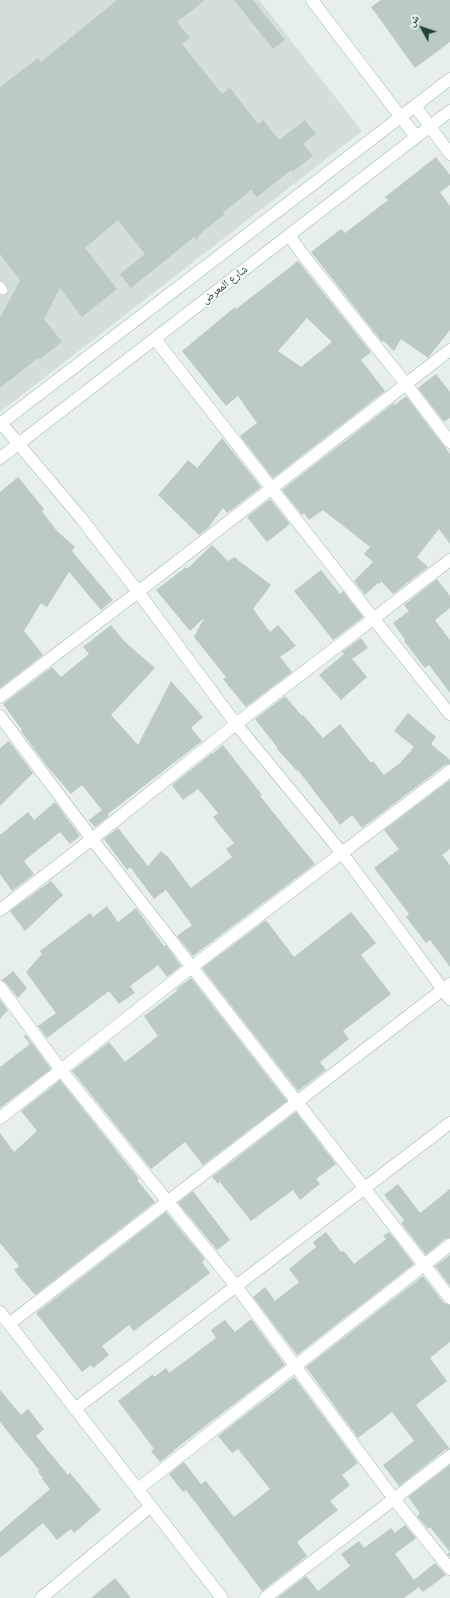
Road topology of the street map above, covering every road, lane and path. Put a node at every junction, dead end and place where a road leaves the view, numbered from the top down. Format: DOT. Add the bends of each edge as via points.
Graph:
graph roads {
  1 [pos="312,0"];
  2 [pos="450,79"];
  3 [pos="415,106"];
  4 [pos="450,111"];
  5 [pos="400,117"];
  6 [pos="429,127"];
  7 [pos="416,138"];
  8 [pos="450,154"];
  9 [pos="289,235"];
  10 [pos="155,339"];
  11 [pos="450,350"];
  12 [pos="406,384"];
  13 [pos="0,423"];
  14 [pos="450,442"];
  15 [pos="20,443"];
  16 [pos="0,458"];
  17 [pos="271,488"];
  18 [pos="450,560"];
  19 [pos="138,592"];
  20 [pos="373,618"];
  21 [pos="0,697"];
  22 [pos="450,714"];
  23 [pos="0,716"];
  24 [pos="236,724"];
  25 [pos="450,771"];
  26 [pos="92,839"];
  27 [pos="342,853"];
  28 [pos="0,910"];
  29 [pos="193,966"];
  30 [pos="446,986"];
  31 [pos="0,988"];
  32 [pos="450,999"];
  33 [pos="61,1070"];
  34 [pos="297,1102"];
  35 [pos="0,1118"];
  36 [pos="450,1123"];
  37 [pos="365,1188"];
  38 [pos="168,1202"];
  39 [pos="450,1245"];
  40 [pos="425,1265"];
  41 [pos="236,1286"];
  42 [pos="450,1298"];
  43 [pos="0,1312"];
  44 [pos="9,1324"];
  45 [pos="294,1365"];
  46 [pos="75,1409"];
  47 [pos="450,1456"];
  48 [pos="138,1489"];
  49 [pos="394,1498"];
  50 [pos="151,1506"];
  51 [pos="450,1569"];
  52 [pos="41,1598"];
  53 [pos="222,1598"];
  54 [pos="265,1598"];
  1 -- 5 [label="street"];
  2 -- 3 [label="street"];
  3 -- 5 [label="street"];
  3 -- 6 [label="street"];
  4 -- 6 [label="street, شارع المعرض"];
  5 -- 7 [label="street"];
  5 -- 13 [label="street"];
  6 -- 7 [label="street, شارع المعرض"];
  6 -- 8 [label="street"];
  7 -- 9 [label="street, شارع المعرض"];
  9 -- 10 [label="street, شارع المعرض"];
  9 -- 12 [label="street"];
  10 -- 15 [label="street, شارع المعرض"];
  10 -- 17 [label="street"];
  11 -- 12 [label="street"];
  12 -- 14 [label="street"];
  12 -- 17 [label="street"];
  13 -- 15 [label="street"];
  15 -- 16 [label="street, شارع المعرض"];
  15 -- 19 [label="street"];
  17 -- 19 [label="street"];
  17 -- 20 [label="street"];
  18 -- 20 [label="street"];
  19 -- 21 [label="street"];
  19 -- 24 [label="street"];
  20 -- 22 [label="street"];
  20 -- 24 [label="street"];
  23 -- 26 [label="street"];
  24 -- 26 [label="street"];
  24 -- 27 [label="street"];
  25 -- 27 [label="street"];
  26 -- 28 [label="street"];
  26 -- 29 [label="street"];
  27 -- 29 [label="street"];
  27 -- 30 [label="street"];
  29 -- 33 [label="street"];
  29 -- 34 [label="street"];
  30 -- 32 [label="street"];
  30 -- 34 [label="street"];
  31 -- 33 [label="street"];
  33 -- 35 [label="street"];
  33 -- 38 [label="street"];
  34 -- 37 [label="street"];
  34 -- 38 [label="street"];
  36 -- 37 [label="street"];
  37 -- 40 [label="street"];
  37 -- 41 [label="street"];
  38 -- 41 [label="street"];
  38 -- 44 [label="street"];
  39 -- 40 [label="street"];
  40 -- 42 [label="street"];
  40 -- 45 [label="street"];
  41 -- 45 [label="street"];
  41 -- 46 [label="street"];
  43 -- 44 [label="street"];
  44 -- 46 [label="street"];
  45 -- 48 [label="street"];
  45 -- 49 [label="street"];
  46 -- 48 [label="street"];
  47 -- 49 [label="street"];
  48 -- 50 [label="street"];
  49 -- 51 [label="street"];
  49 -- 54 [label="street"];
  50 -- 52 [label="street"];
  50 -- 53 [label="street"];
}
